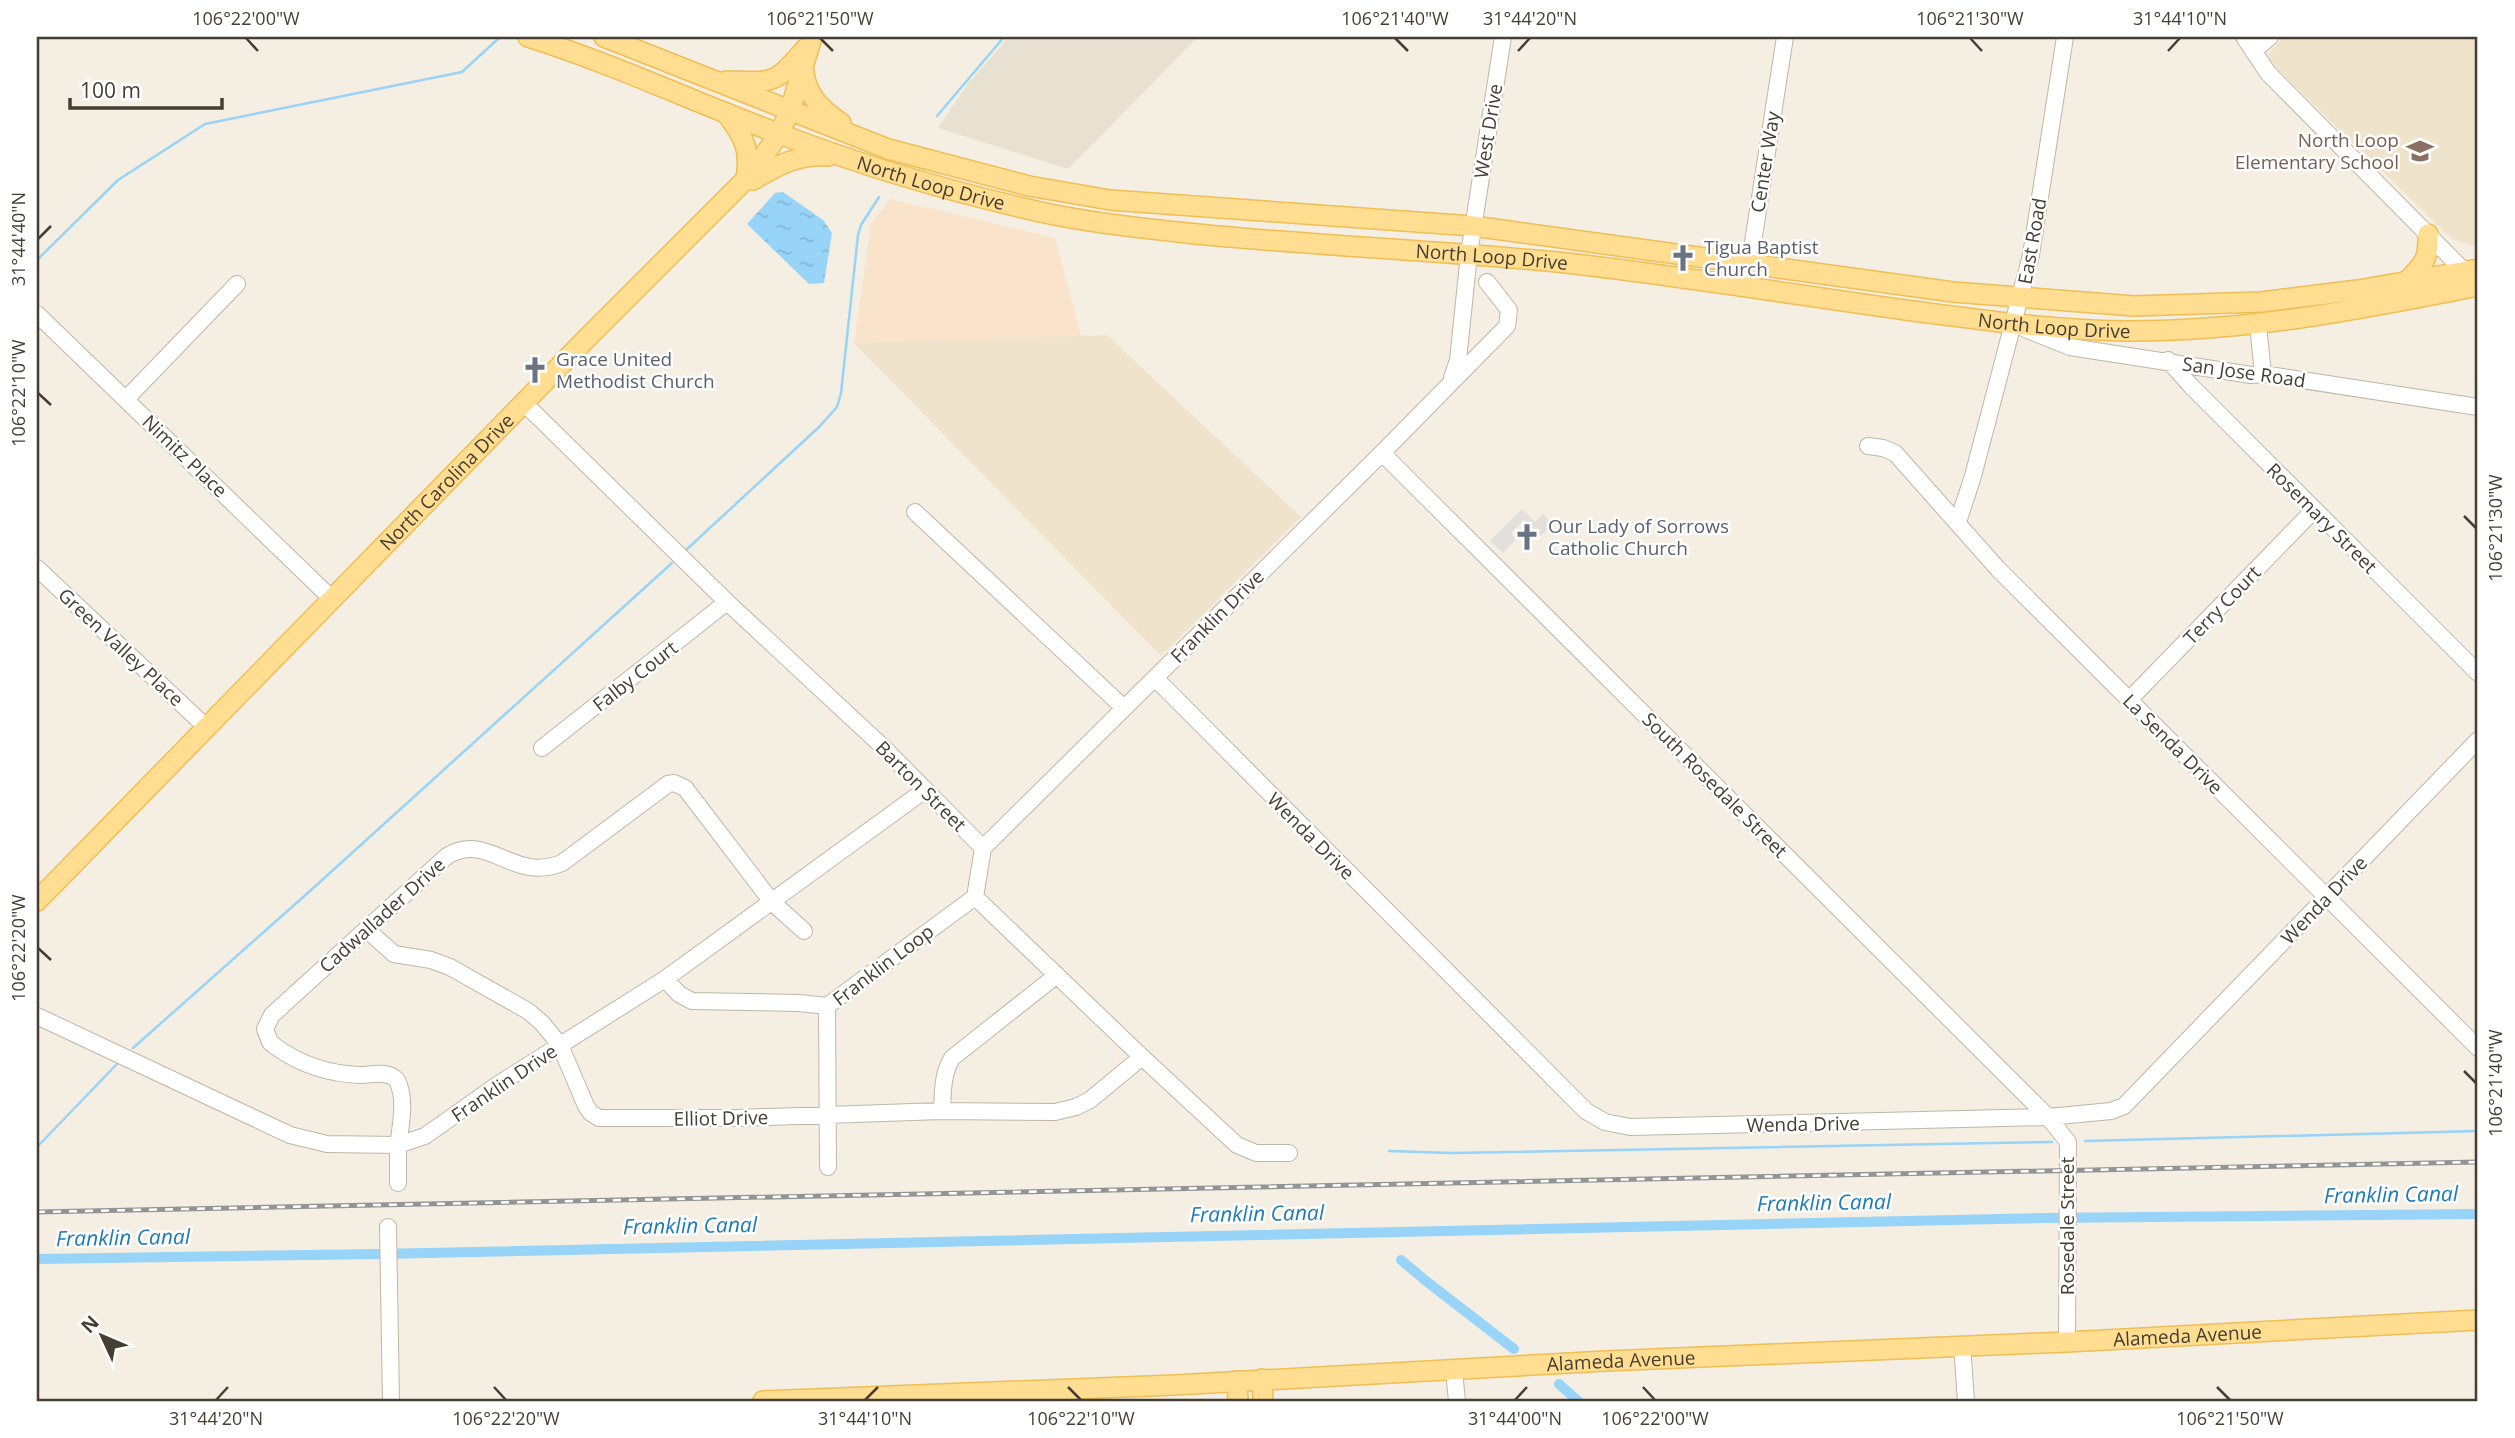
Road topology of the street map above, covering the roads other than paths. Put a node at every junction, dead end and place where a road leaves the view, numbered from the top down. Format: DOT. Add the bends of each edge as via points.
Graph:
graph roads {
  1 [pos="529,37"];
  2 [pos="604,37"];
  3 [pos="1503,37"];
  4 [pos="1784,37"];
  5 [pos="2065,37"];
  6 [pos="2270,37"];
  7 [pos="811,40"];
  8 [pos="2249,44"];
  9 [pos="803,66"];
  10 [pos="715,80"];
  11 [pos="790,111"];
  12 [pos="726,113"];
  13 [pos="779,134"];
  14 [pos="861,138"];
  15 [pos="842,156"];
  16 [pos="741,184"];
  17 [pos="1029,186"];
  18 [pos="1023,208"];
  19 [pos="1473,226"];
  20 [pos="2428,234"];
  21 [pos="1469,254"];
  22 [pos="1750,263"];
  23 [pos="2470,269"];
  24 [pos="2408,280"];
  25 [pos="1487,282"];
  26 [pos="237,284"];
  27 [pos="2478,285"];
  28 [pos="1746,287"];
  29 [pos="2021,297"];
  30 [pos="37,314"];
  31 [pos="2013,325"];
  32 [pos="2258,325"];
  33 [pos="2168,360"];
  34 [pos="2263,374"];
  35 [pos="1450,384"];
  36 [pos="126,399"];
  37 [pos="524,403"];
  38 [pos="2478,407"];
  39 [pos="1868,446"];
  40 [pos="1382,453"];
  41 [pos="2314,510"];
  42 [pos="915,512"];
  43 [pos="1958,522"];
  44 [pos="37,568"];
  45 [pos="332,599"];
  46 [pos="727,602"];
  47 [pos="2478,673"];
  48 [pos="1155,678"];
  49 [pos="2129,700"];
  50 [pos="1124,708"];
  51 [pos="206,727"];
  52 [pos="2478,740"];
  53 [pos="542,748"];
  54 [pos="925,790"];
  55 [pos="983,848"];
  56 [pos="975,897"];
  57 [pos="2327,898"];
  58 [pos="37,901"];
  59 [pos="772,902"];
  60 [pos="366,929"];
  61 [pos="804,931"];
  62 [pos="1057,975"];
  63 [pos="665,979"];
  64 [pos="827,1006"];
  65 [pos="37,1016"];
  66 [pos="560,1045"];
  67 [pos="2478,1048"];
  68 [pos="1142,1057"];
  69 [pos="942,1111"];
  70 [pos="827,1116"];
  71 [pos="2048,1117"];
  72 [pos="398,1145"];
  73 [pos="1289,1153"];
  74 [pos="828,1167"];
  75 [pos="398,1183"];
  76 [pos="388,1234"];
  77 [pos="2478,1320"];
  78 [pos="2067,1342"];
  79 [pos="1962,1345"];
  80 [pos="1454,1371"];
  81 [pos="1262,1379"];
  82 [pos="1237,1381"];
  83 [pos="1006,1396"];
  84 [pos="391,1401"];
  85 [pos="763,1401"];
  86 [pos="1238,1401"];
  87 [pos="1263,1401"];
  88 [pos="1457,1401"];
  89 [pos="1966,1401"];
  1 -- 12 [label="main road, North Loop Drive"];
  2 -- 10 [label="main road, North Loop Drive"];
  3 -- 19 [label="street, West Drive"];
  4 -- 22 [label="street, Center Way"];
  5 -- 29 [label="street, East Road"];
  6 -- 8 [label="street"];
  7 -- 9 [label="main road, North Carolina Drive"];
  7 -- 10 [label="main road" via="776,78"];
  8 -- 20 [label="street" via="2268,73"];
  9 -- 11 [label="main road, North Carolina Drive"];
  9 -- 14 [label="main road" via="811,98"];
  10 -- 11 [label="main road, North Loop Drive"];
  11 -- 13 [label="main road, North Carolina Drive"];
  11 -- 14 [label="main road, North Loop Drive"];
  12 -- 13 [label="main road, North Loop Drive"];
  12 -- 16 [label="main road" via="747,146 749,163"];
  13 -- 15 [label="main road, North Loop Drive"];
  13 -- 16 [label="main road, North Carolina Drive"];
  14 -- 17 [label="main road, North Loop Drive"];
  15 -- 16 [label="main road" via="786,160"];
  15 -- 18 [label="main road, North Loop Drive"];
  16 -- 37 [label="main road, North Carolina Drive"];
  17 -- 18 [label="main road"];
  17 -- 19 [label="main road, North Loop Drive" via="1110,200"];
  18 -- 21 [label="main road, North Loop Drive" via="1094,222 1236,238"];
  19 -- 21 [label="street, Franklin Drive"];
  19 -- 22 [label="main road, North Loop Drive"];
  20 -- 23 [label="street"];
  20 -- 24 [label="main road" via="2424,264"];
  21 -- 28 [label="main road, North Loop Drive"];
  21 -- 35 [label="street, Franklin Drive" via="1458,360"];
  22 -- 28 [label="street, Center Way"];
  22 -- 29 [label="main road, North Loop Drive"];
  23 -- 24 [label="main road, North Loop Drive"];
  23 -- 27 [label="street"];
  24 -- 29 [label="main road, North Loop Drive" via="2261,302 2134,306"];
  25 -- 35 [label="street, Franklin Drive" via="1506,303 1508,321"];
  26 -- 36 [label="street"];
  27 -- 32 [label="main road, North Loop Drive"];
  28 -- 31 [label="main road, North Loop Drive"];
  29 -- 31 [label="street, East Road"];
  30 -- 36 [label="street, Nimitz Place"];
  31 -- 32 [label="main road, North Loop Drive" via="2119,331"];
  31 -- 33 [label="street, San Jose Road" via="2070,347"];
  31 -- 43 [label="street, East Road"];
  32 -- 34 [label="street"];
  33 -- 34 [label="street, San Jose Road"];
  33 -- 41 [label="street, Rosemary Street"];
  34 -- 38 [label="street, San Jose Road"];
  35 -- 40 [label="street, Franklin Drive"];
  36 -- 45 [label="street, Nimitz Place"];
  37 -- 45 [label="main road, North Carolina Drive"];
  37 -- 46 [label="street, Barton Street"];
  39 -- 43 [label="street, La Senda Drive" via="1892,451"];
  40 -- 48 [label="street, Franklin Drive"];
  40 -- 71 [label="street, South Rosedale Street"];
  41 -- 47 [label="street, Rosemary Street"];
  41 -- 49 [label="street, Terry Court"];
  42 -- 50 [label="street"];
  43 -- 49 [label="street, La Senda Drive" via="1979,550"];
  44 -- 51 [label="street, Green Valley Place"];
  45 -- 51 [label="main road, North Carolina Drive"];
  46 -- 53 [label="street, Falby Court"];
  46 -- 54 [label="street, Barton Street"];
  48 -- 50 [label="street, Franklin Drive"];
  48 -- 71 [label="street, Wenda Drive" via="1596,1118 1630,1127"];
  49 -- 57 [label="street, La Senda Drive"];
  50 -- 55 [label="street, Franklin Drive"];
  51 -- 58 [label="main road, North Carolina Drive"];
  52 -- 57 [label="street, Wenda Drive"];
  54 -- 55 [label="street, Barton Street"];
  54 -- 59 [label="street, Franklin Drive"];
  55 -- 56 [label="street, Barton Street"];
  56 -- 62 [label="street"];
  56 -- 64 [label="street, Franklin Loop"];
  57 -- 67 [label="street, La Senda Drive"];
  57 -- 71 [label="street, Wenda Drive" via="2123,1106"];
  59 -- 60 [label="street, Cadwallader Drive" via="685,788 674,783 551,867 522,867 476,849 453,853"];
  59 -- 61 [label="street, Cadwallader Drive"];
  59 -- 63 [label="street, Franklin Drive"];
  60 -- 66 [label="street, Elliot Drive" via="394,954 450,967 517,1005 542,1023"];
  60 -- 72 [label="street, Cadwallader Drive" via="272,1015 265,1029 275,1047 327,1072 393,1075 401,1097"];
  62 -- 68 [label="street"];
  62 -- 69 [label="street" via="952,1058 943,1080"];
  63 -- 64 [label="street, Franklin Loop" via="692,1001"];
  63 -- 66 [label="street, Franklin Drive"];
  64 -- 70 [label="street"];
  65 -- 72 [label="street, Franklin Drive" via="290,1135 327,1144"];
  66 -- 70 [label="street, Elliot Drive" via="586,1106 600,1118"];
  66 -- 72 [label="street, Franklin Drive" via="425,1136"];
  68 -- 69 [label="street, Elliot Drive" via="1090,1100 1064,1111"];
  68 -- 73 [label="street" via="1237,1144 1256,1153"];
  69 -- 70 [label="street, Elliot Drive"];
  70 -- 74 [label="street"];
  71 -- 78 [label="street, Rosedale Street" via="2068,1142"];
  72 -- 75 [label="street, Cadwallader Drive"];
  76 -- 84 [label="street"];
  77 -- 78 [label="main road, Alameda Avenue"];
  78 -- 79 [label="main road, Alameda Avenue"];
  79 -- 80 [label="main road, Alameda Avenue"];
  79 -- 89 [label="street"];
  80 -- 81 [label="main road, Alameda Avenue"];
  80 -- 88 [label="street"];
  81 -- 82 [label="main road, Alameda Avenue"];
  81 -- 87 [label="main road"];
  82 -- 83 [label="main road, Alameda Avenue"];
  82 -- 86 [label="main road"];
  83 -- 85 [label="main road, Alameda Avenue"];
}
